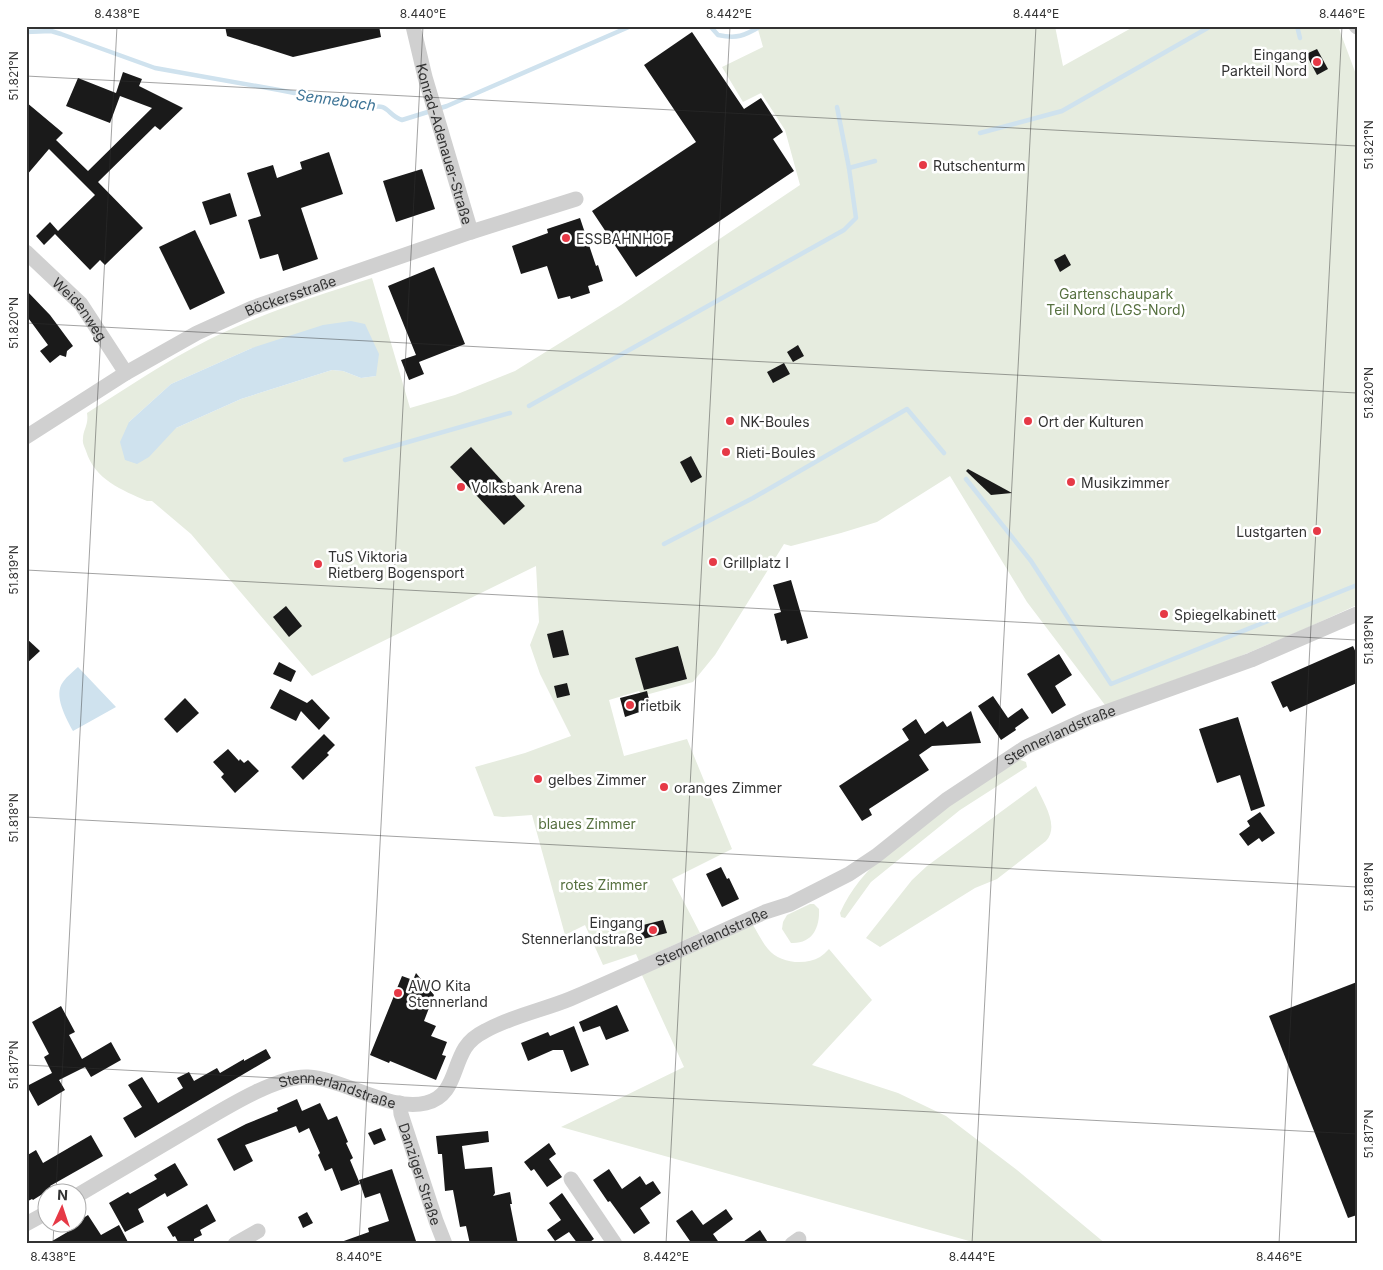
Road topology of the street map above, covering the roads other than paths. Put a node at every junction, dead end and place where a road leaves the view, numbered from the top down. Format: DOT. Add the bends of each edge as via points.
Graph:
graph roads {
  1 [pos="413,26"];
  2 [pos="576,199"];
  3 [pos="471,232"];
  4 [pos="26,252"];
  5 [pos="126,373"];
  6 [pos="26,437"];
  7 [pos="1357,614"];
  8 [pos="400,1103"];
  9 [pos="571,1178"];
  10 [pos="88,1188"];
  11 [pos="38,1217"];
  12 [pos="26,1224"];
  13 [pos="258,1231"];
  14 [pos="235,1244"];
  15 [pos="445,1244"];
  16 [pos="615,1244"];
  1 -- 3 [label="street, Konrad-Adenauer-Straße"];
  2 -- 3 [label="street, Böckersstraße"];
  3 -- 5 [label="street, Böckersstraße" via="252,308 197,333"];
  4 -- 5 [label="street, Weidenweg" via="81,304"];
  5 -- 6 [label="street, Böckersstraße"];
  7 -- 8 [label="street, Stennerlandstraße" via="1251,660 1089,718 1026,747 946,800 849,874 790,904 568,999 492,1027 474,1037 464,1049 440,1098 425,1104"];
  8 -- 10 [label="street, Stennerlandstraße" via="330,1081 291,1078 233,1105"];
  8 -- 15 [label="street, Danziger Straße"];
  9 -- 16 [label="street"];
  11 -- 12 [label="street"];
  13 -- 14 [label="street"];
}
